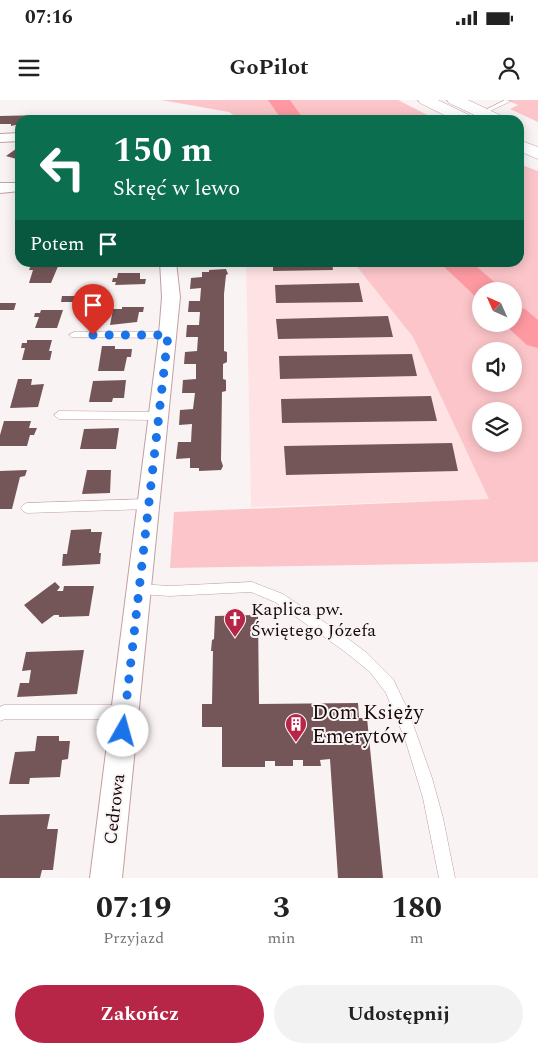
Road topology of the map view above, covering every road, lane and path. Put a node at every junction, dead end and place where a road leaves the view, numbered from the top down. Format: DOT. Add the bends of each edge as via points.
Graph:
graph roads {
  1 [pos="426,100"];
  2 [pos="455,100"];
  3 [pos="508,101"];
  4 [pos="482,112"];
  5 [pos="457,115"];
  6 [pos="488,115"];
  7 [pos="524,132"];
  8 [pos="15,137"];
  9 [pos="0,138"];
  10 [pos="538,139"];
  11 [pos="524,147"];
  12 [pos="538,154"];
  13 [pos="15,187"];
  14 [pos="0,188"];
  15 [pos="168,267"];
  16 [pos="74,335"];
  17 [pos="168,335"];
  18 [pos="59,415"];
  19 [pos="159,416"];
  20 [pos="148,504"];
  21 [pos="27,508"];
  22 [pos="140,590"];
  23 [pos="125,712"];
  24 [pos="0,714"];
  25 [pos="106,878"];
  26 [pos="446,878"];
  1 -- 5 [label="main road"];
  2 -- 4 [label="main road"];
  3 -- 4 [label="lane"];
  4 -- 6 [label="main road"];
  7 -- 10 [label="main road"];
  8 -- 9 [label="street"];
  11 -- 12 [label="main road"];
  13 -- 14 [label="street"];
  15 -- 17 [label="street, Cedrowa" via="171,297"];
  16 -- 17 [label="lane"];
  17 -- 19 [label="street, Cedrowa"];
  18 -- 19 [label="lane"];
  19 -- 20 [label="street, Cedrowa"];
  20 -- 21 [label="lane"];
  20 -- 22 [label="street, Cedrowa"];
  22 -- 23 [label="street, Cedrowa"];
  22 -- 26 [label="lane" via="252,587 279,598 369,662 386,681 418,754 441,838"];
  23 -- 24 [label="lane"];
  23 -- 25 [label="street, Cedrowa"];
}
